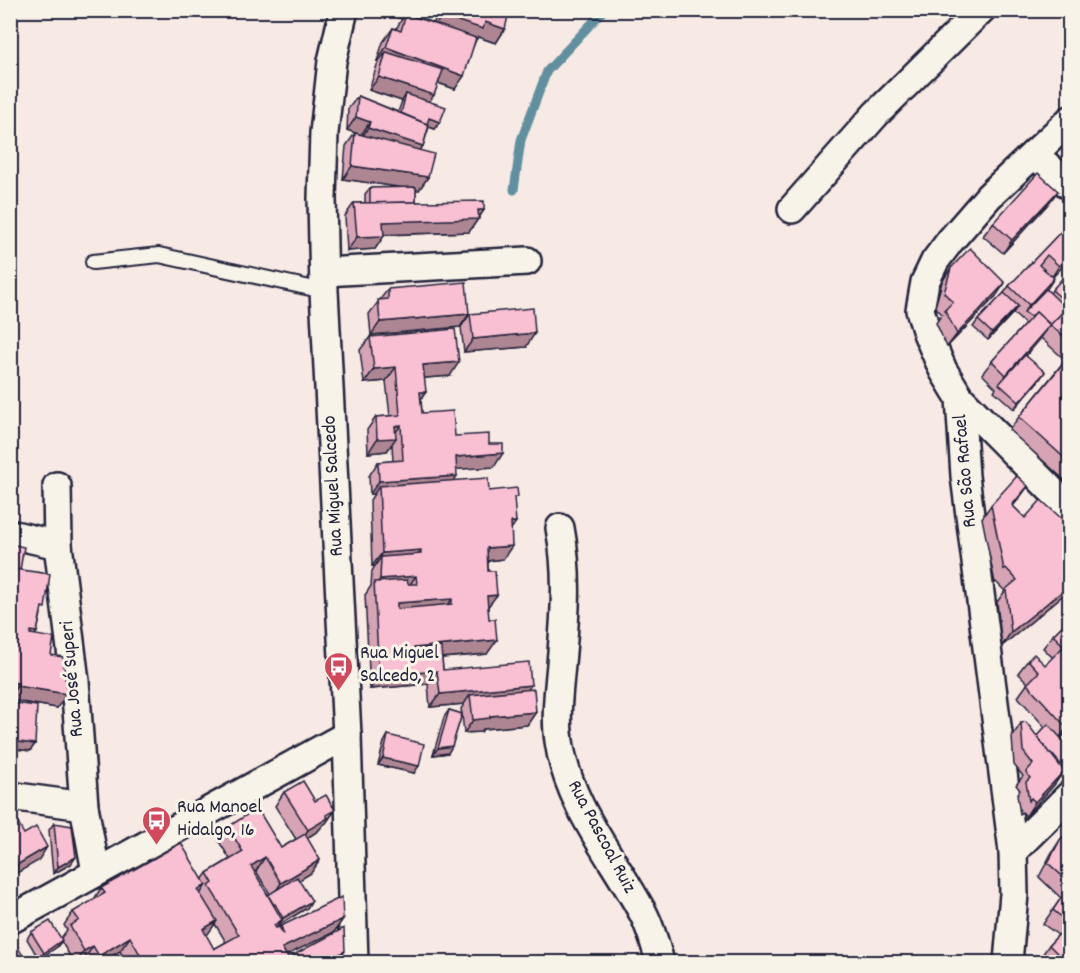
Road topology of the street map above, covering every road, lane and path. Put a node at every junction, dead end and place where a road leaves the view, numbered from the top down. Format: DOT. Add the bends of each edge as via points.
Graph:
graph roads {
  1 [pos="344,10"];
  2 [pos="981,10"];
  3 [pos="1070,120"];
  4 [pos="1034,154"];
  5 [pos="1070,186"];
  6 [pos="792,209"];
  7 [pos="527,261"];
  8 [pos="93,262"];
  9 [pos="324,281"];
  10 [pos="960,398"];
  11 [pos="57,486"];
  12 [pos="1070,509"];
  13 [pos="560,528"];
  14 [pos="10,534"];
  15 [pos="58,546"];
  16 [pos="347,735"];
  17 [pos="1070,795"];
  18 [pos="10,796"];
  19 [pos="84,806"];
  20 [pos="1013,851"];
  21 [pos="96,873"];
  22 [pos="10,920"];
  23 [pos="354,963"];
  24 [pos="660,963"];
  25 [pos="1008,963"];
  1 -- 9 [label="street, Rua Miguel Salcedo" via="332,61 324,133"];
  2 -- 6 [label="street" via="876,114"];
  3 -- 4 [label="street, Rua São Rafael"];
  4 -- 5 [label="street"];
  4 -- 10 [label="street, Rua São Rafael" via="989,196 950,241 925,282 920,309 927,333"];
  7 -- 9 [label="street"];
  8 -- 9 [label="lane" via="159,255"];
  9 -- 16 [label="street, Rua Miguel Salcedo"];
  10 -- 12 [label="street"];
  10 -- 20 [label="street, Rua São Rafael" via="968,497"];
  11 -- 15 [label="street, Rua José Superi"];
  13 -- 24 [label="street, Rua Pascoal Ruiz" via="567,590 558,695 559,740 569,783 644,917"];
  14 -- 15 [label="street"];
  15 -- 19 [label="street, Rua José Superi" via="74,669"];
  16 -- 21 [label="street"];
  16 -- 23 [label="street, Rua Miguel Salcedo"];
  17 -- 20 [label="street"];
  18 -- 19 [label="street"];
  19 -- 21 [label="street, Rua José Superi"];
  20 -- 25 [label="street, Rua São Rafael"];
  21 -- 22 [label="street"];
}
